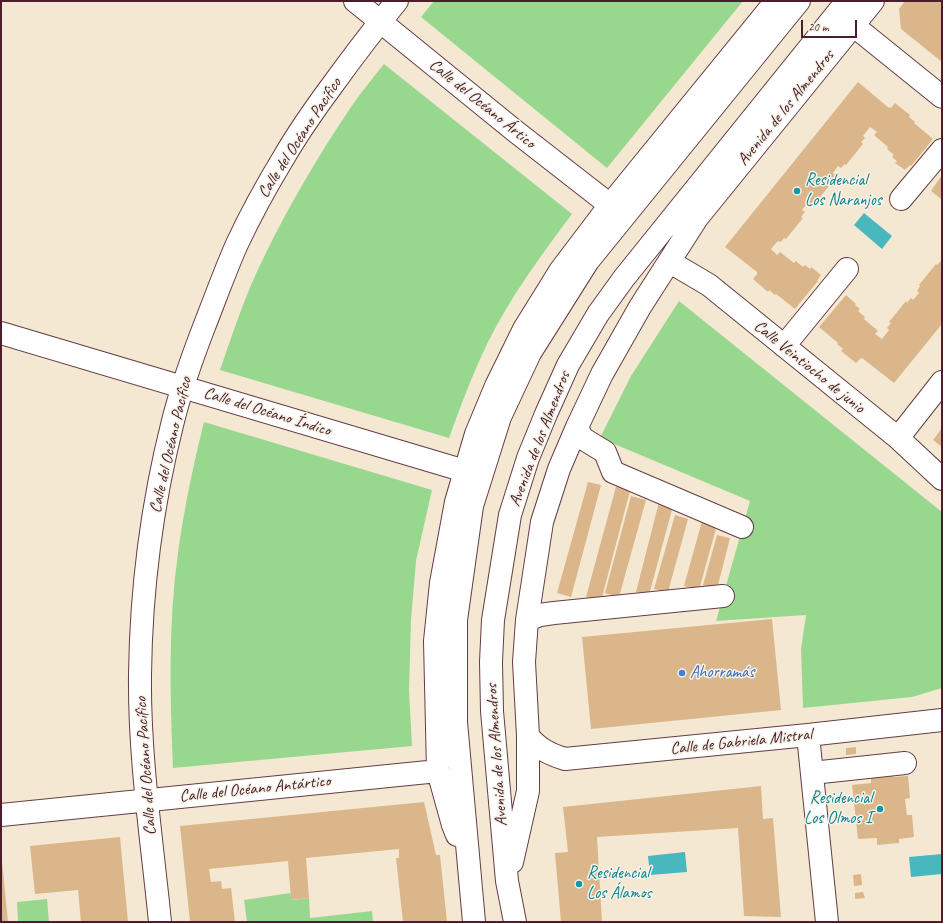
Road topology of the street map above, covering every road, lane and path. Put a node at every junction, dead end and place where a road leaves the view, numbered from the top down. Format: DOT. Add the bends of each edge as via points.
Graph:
graph roads {
  1 [pos="355,1"];
  2 [pos="397,1"];
  3 [pos="776,1"];
  4 [pos="799,1"];
  5 [pos="847,1"];
  6 [pos="873,1"];
  7 [pos="380,22"];
  8 [pos="854,26"];
  9 [pos="942,97"];
  10 [pos="710,110"];
  11 [pos="677,122"];
  12 [pos="732,145"];
  13 [pos="942,150"];
  14 [pos="729,178"];
  15 [pos="901,199"];
  16 [pos="610,205"];
  17 [pos="670,262"];
  18 [pos="847,269"];
  19 [pos="556,278"];
  20 [pos="559,308"];
  21 [pos="1,333"];
  22 [pos="784,346"];
  23 [pos="942,382"];
  24 [pos="516,383"];
  25 [pos="183,387"];
  26 [pos="490,399"];
  27 [pos="577,427"];
  28 [pos="898,438"];
  29 [pos="465,471"];
  30 [pos="942,478"];
  31 [pos="742,528"];
  32 [pos="723,596"];
  33 [pos="527,620"];
  34 [pos="942,709"];
  35 [pos="942,720"];
  36 [pos="918,722"];
  37 [pos="808,735"];
  38 [pos="528,736"];
  39 [pos="565,759"];
  40 [pos="905,763"];
  41 [pos="438,771"];
  42 [pos="812,773"];
  43 [pos="528,791"];
  44 [pos="148,800"];
  45 [pos="1,815"];
  46 [pos="468,860"];
  47 [pos="507,881"];
  48 [pos="160,922"];
  49 [pos="474,922"];
  50 [pos="515,922"];
  51 [pos="827,922"];
  1 -- 7 [label="street, Calle del Océano Ártico"];
  2 -- 7 [label="street, Calle del Océano Pacífico"];
  3 -- 11 [label="street"];
  4 -- 10 [label="street"];
  5 -- 12 [label="street, Avenida de los Almendros"];
  6 -- 8 [label="street, Avenida de los Almendros"];
  7 -- 16 [label="street, Calle del Océano Ártico"];
  7 -- 25 [label="street, Calle del Océano Pacífico" via="315,109 260,199 237,243"];
  8 -- 9 [label="street"];
  8 -- 14 [label="street, Avenida de los Almendros"];
  10 -- 11 [label="street"];
  10 -- 20 [label="street" via="588,261"];
  11 -- 16 [label="street"];
  12 -- 14 [label="street, Avenida de los Almendros"];
  12 -- 47 [label="street, Avenida de los Almendros" via="598,314 568,365 546,414 528,458 510,515 493,620 491,662 492,711"];
  13 -- 15 [label="street"];
  14 -- 17 [label="street, Avenida de los Almendros" via="697,218"];
  16 -- 19 [label="street"];
  17 -- 22 [label="street, Calle Veintiocho de junio" via="708,285"];
  17 -- 27 [label="street, Avenida de los Almendros" via="640,307 602,374"];
  18 -- 22 [label="street"];
  19 -- 20 [label="street"];
  19 -- 26 [label="street" via="524,329"];
  20 -- 24 [label="street" via="530,353"];
  21 -- 25 [label="street, Calle del Océano Índico"];
  22 -- 28 [label="street, Calle Veintiocho de junio"];
  23 -- 28 [label="street"];
  24 -- 26 [label="street"];
  24 -- 46 [label="street" via="500,417 472,506 456,620 456,722"];
  25 -- 29 [label="street, Calle del Océano Índico"];
  25 -- 44 [label="street, Calle del Océano Pacífico" via="159,482 141,633 140,678"];
  26 -- 29 [label="street"];
  27 -- 31 [label="street" via="582,438 605,452 613,472"];
  27 -- 33 [label="street, Avenida de los Almendros" via="559,469 542,522"];
  28 -- 30 [label="street, Calle Veintiocho de junio"];
  29 -- 41 [label="street" via="456,502 441,582 435,641"];
  32 -- 33 [label="street" via="554,613"];
  33 -- 38 [label="street, Avenida de los Almendros" via="524,662"];
  34 -- 36 [label="street, Calle de Gabriela Mistral"];
  35 -- 36 [label="street, Calle de Gabriela Mistral"];
  36 -- 37 [label="street, Calle de Gabriela Mistral"];
  37 -- 39 [label="street, Calle de Gabriela Mistral"];
  37 -- 42 [label="street"];
  38 -- 39 [label="street, Calle de Gabriela Mistral" via="551,755"];
  38 -- 43 [label="street, Avenida de los Almendros"];
  39 -- 43 [label="street, Calle de Gabriela Mistral" via="548,768"];
  40 -- 42 [label="street"];
  41 -- 44 [label="street, Calle del Océano Antártico"];
  41 -- 46 [label="street" via="453,825"];
  42 -- 51 [label="street"];
  43 -- 47 [label="street, Avenida de los Almendros"];
  44 -- 45 [label="street, Calle del Océano Antártico"];
  44 -- 48 [label="street, Calle del Océano Pacífico"];
  46 -- 49 [label="street"];
  47 -- 50 [label="street, Avenida de los Almendros"];
}
